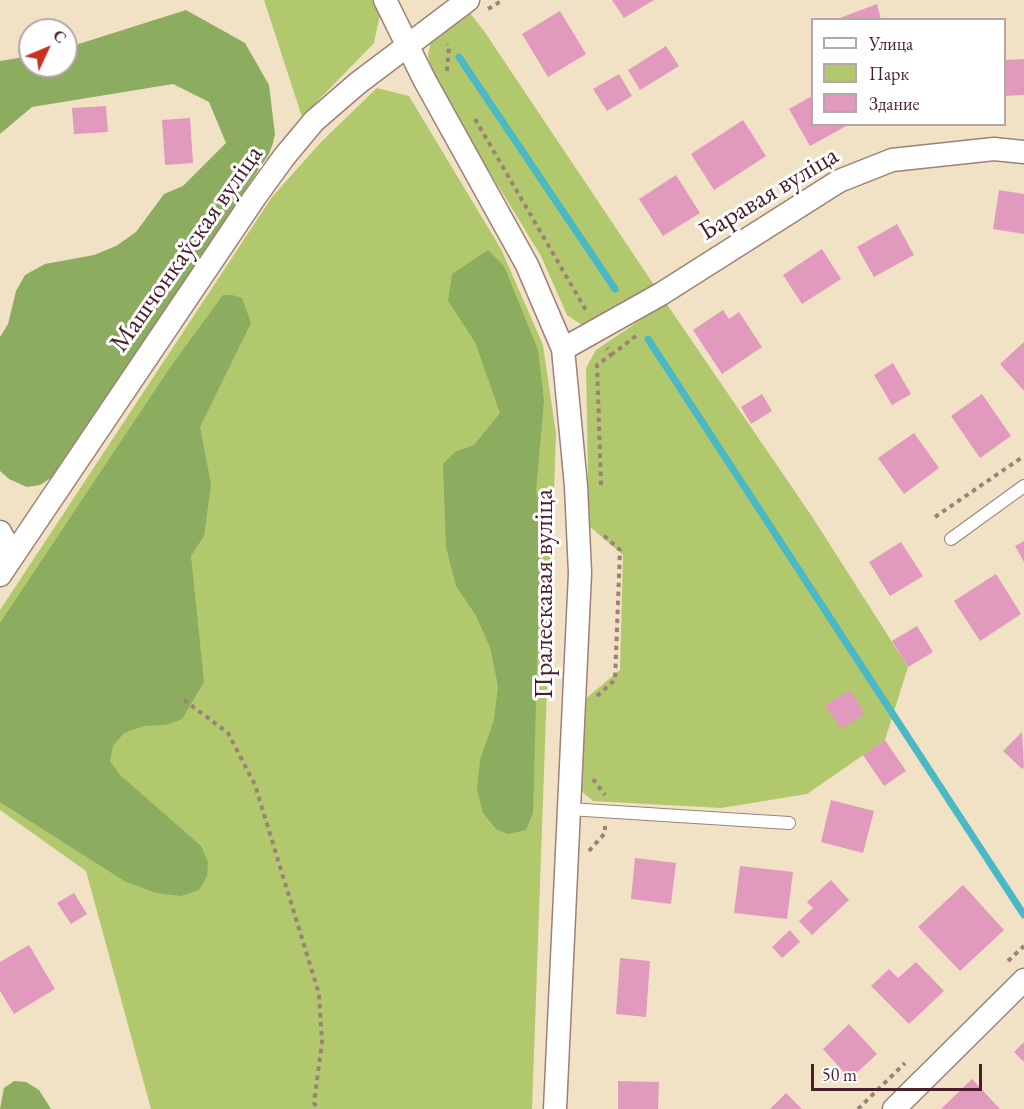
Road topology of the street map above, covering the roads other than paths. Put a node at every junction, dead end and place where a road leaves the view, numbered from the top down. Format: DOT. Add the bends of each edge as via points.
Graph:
graph roads {
  1 [pos="386,0"];
  2 [pos="468,0"];
  3 [pos="408,46"];
  4 [pos="1024,152"];
  5 [pos="563,349"];
  6 [pos="1024,486"];
  7 [pos="0,532"];
  8 [pos="951,539"];
  9 [pos="6,565"];
  10 [pos="569,809"];
  11 [pos="789,824"];
  12 [pos="1024,980"];
  13 [pos="555,1109"];
  14 [pos="894,1109"];
  1 -- 3 [label="street, Пралескавая вуліца"];
  2 -- 3 [label="street, Машчонкаўская вуліца"];
  3 -- 5 [label="street, Пралескавая вуліца" via="526,265"];
  3 -- 9 [label="street, Машчонкаўская вуліца" via="314,121 284,157"];
  4 -- 5 [label="street, Баравая вуліца" via="994,149 892,159 839,181 661,294"];
  5 -- 10 [label="street, Пралескавая вуліца" via="580,573"];
  6 -- 8 [label="lane"];
  7 -- 9 [label="street"];
  10 -- 11 [label="lane"];
  10 -- 13 [label="street, Пралескавая вуліца"];
  12 -- 14 [label="street"];
}
